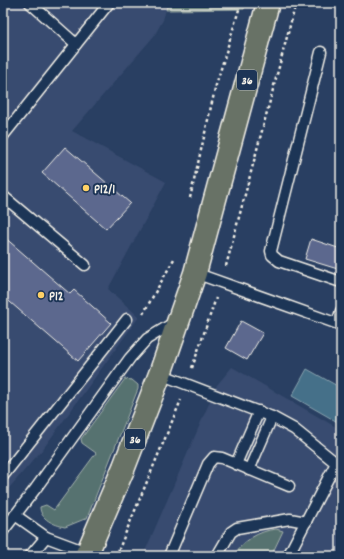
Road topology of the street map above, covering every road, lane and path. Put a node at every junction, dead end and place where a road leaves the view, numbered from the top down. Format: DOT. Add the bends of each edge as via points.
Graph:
graph roads {
  1 [pos="30,3"];
  2 [pos="109,3"];
  3 [pos="241,3"];
  4 [pos="268,3"];
  5 [pos="296,3"];
  6 [pos="76,44"];
  7 [pos="321,52"];
  8 [pos="3,136"];
  9 [pos="3,196"];
  10 [pos="189,200"];
  11 [pos="177,254"];
  12 [pos="85,265"];
  13 [pos="195,273"];
  14 [pos="341,282"];
  15 [pos="222,283"];
  16 [pos="341,311"];
  17 [pos="140,318"];
  18 [pos="127,319"];
  19 [pos="179,320"];
  20 [pos="339,324"];
  21 [pos="160,374"];
  22 [pos="187,384"];
  23 [pos="259,411"];
  24 [pos="272,417"];
  25 [pos="236,464"];
  26 [pos="339,465"];
  27 [pos="249,470"];
  28 [pos="3,476"];
  29 [pos="289,486"];
  30 [pos="15,515"];
  31 [pos="306,522"];
  32 [pos="3,531"];
  33 [pos="46,537"];
  34 [pos="90,555"];
  35 [pos="30,556"];
  36 [pos="116,556"];
  37 [pos="169,556"];
  38 [pos="217,556"];
  39 [pos="288,556"];
  1 -- 6 [label="lane"];
  2 -- 6 [label="lane"];
  3 -- 10 [label="path" via="216,85"];
  4 -- 13 [label="main road, 36"];
  5 -- 15 [label="path"];
  6 -- 8 [label="lane"];
  7 -- 14 [label="lane" via="271,251 279,261"];
  9 -- 12 [label="lane"];
  11 -- 17 [label="path"];
  13 -- 15 [label="lane"];
  13 -- 19 [label="main road, 36"];
  15 -- 20 [label="lane"];
  15 -- 22 [label="path"];
  16 -- 20 [label="lane"];
  18 -- 28 [label="lane"];
  19 -- 21 [label="main road, 36"];
  19 -- 30 [label="lane" via="147,339 130,358"];
  21 -- 22 [label="lane"];
  21 -- 34 [label="main road, 36"];
  22 -- 23 [label="lane"];
  22 -- 36 [label="path"];
  23 -- 24 [label="lane"];
  23 -- 25 [label="lane"];
  24 -- 26 [label="lane" via="294,429"];
  24 -- 27 [label="lane"];
  25 -- 27 [label="lane"];
  25 -- 37 [label="lane" via="217,457 211,460"];
  26 -- 31 [label="lane"];
  27 -- 29 [label="lane"];
  30 -- 32 [label="lane"];
  30 -- 33 [label="lane"];
  31 -- 38 [label="lane" via="290,519 237,528 231,532"];
  31 -- 39 [label="lane"];
  33 -- 34 [label="lane"];
  33 -- 35 [label="lane"];
}
